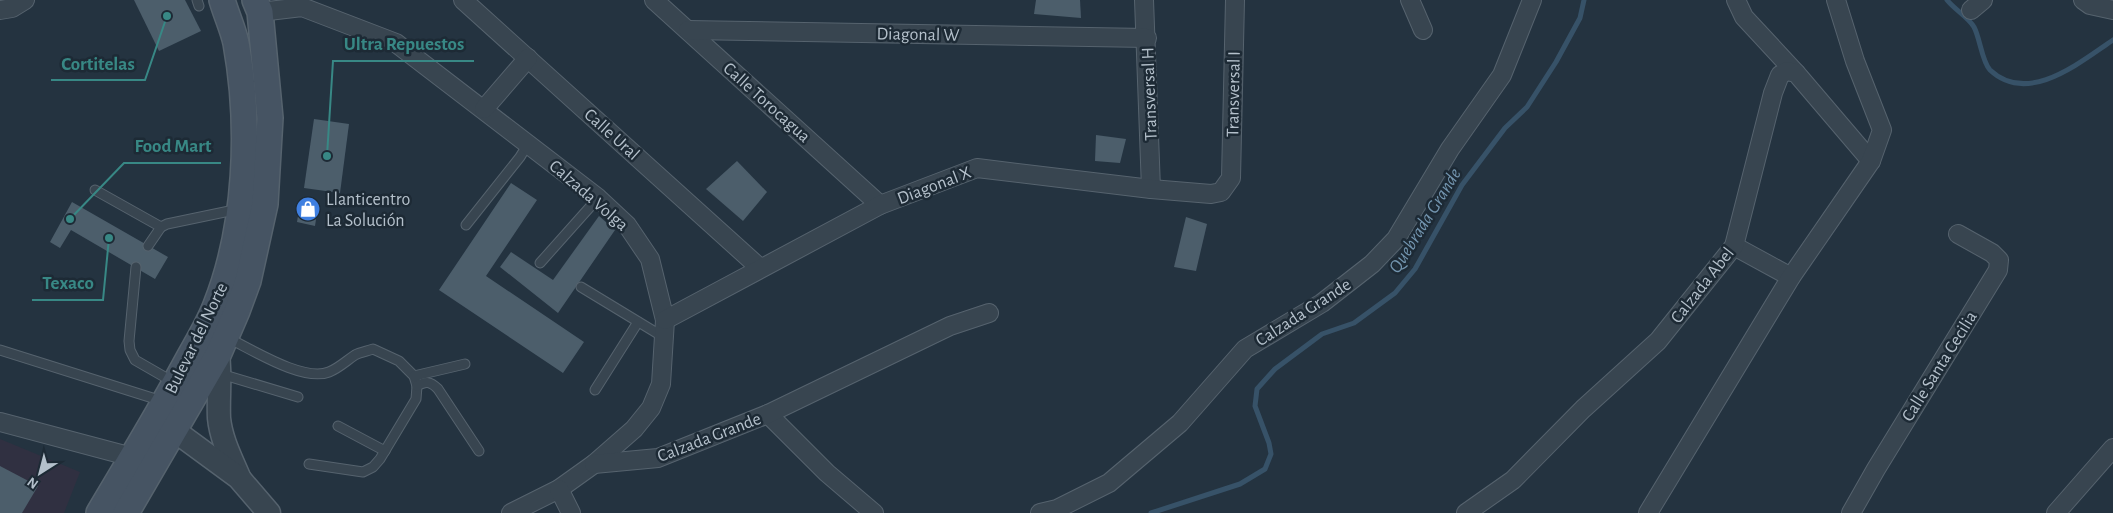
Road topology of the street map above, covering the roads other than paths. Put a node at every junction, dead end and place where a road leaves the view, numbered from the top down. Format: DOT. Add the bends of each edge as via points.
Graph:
graph roads {
  1 [pos="25,0"];
  2 [pos="463,0"];
  3 [pos="654,0"];
  4 [pos="1144,0"];
  5 [pos="1235,0"];
  6 [pos="1410,0"];
  7 [pos="1532,0"];
  8 [pos="1736,0"];
  9 [pos="1836,0"];
  10 [pos="2084,0"];
  11 [pos="206,2"];
  12 [pos="306,4"];
  13 [pos="257,6"];
  14 [pos="0,10"];
  15 [pos="2113,10"];
  16 [pos="688,30"];
  17 [pos="1423,30"];
  18 [pos="1147,38"];
  19 [pos="528,58"];
  20 [pos="1796,73"];
  21 [pos="484,109"];
  22 [pos="528,144"];
  23 [pos="1871,160"];
  24 [pos="1227,186"];
  25 [pos="1152,189"];
  26 [pos="95,190"];
  27 [pos="598,198"];
  28 [pos="880,205"];
  29 [pos="241,208"];
  30 [pos="466,225"];
  31 [pos="161,227"];
  32 [pos="1958,234"];
  33 [pos="148,246"];
  34 [pos="1734,246"];
  35 [pos="540,262"];
  36 [pos="136,267"];
  37 [pos="760,268"];
  38 [pos="1791,277"];
  39 [pos="581,287"];
  40 [pos="989,313"];
  41 [pos="665,320"];
  42 [pos="638,322"];
  43 [pos="665,339"];
  44 [pos="0,350"];
  45 [pos="221,355"];
  46 [pos="465,364"];
  47 [pos="414,376"];
  48 [pos="417,386"];
  49 [pos="595,390"];
  50 [pos="298,397"];
  51 [pos="168,408"];
  52 [pos="768,414"];
  53 [pos="0,422"];
  54 [pos="338,426"];
  55 [pos="2113,448"];
  56 [pos="385,451"];
  57 [pos="479,451"];
  58 [pos="142,462"];
  59 [pos="309,464"];
  60 [pos="594,464"];
  61 [pos="239,478"];
  62 [pos="559,489"];
  63 [pos="99,513"];
  64 [pos="126,513"];
  65 [pos="269,513"];
  66 [pos="511,513"];
  67 [pos="571,513"];
  68 [pos="874,513"];
  69 [pos="1040,513"];
  70 [pos="1466,513"];
  71 [pos="1648,513"];
  72 [pos="1851,513"];
  73 [pos="2056,513"];
  1 -- 14 [label="street" via="12,8"];
  2 -- 19 [label="street, Calle Ural"];
  3 -- 16 [label="street, Calle Torocagua"];
  4 -- 18 [label="street, Transversal H"];
  5 -- 24 [label="street, Transversal I" via="1231,178"];
  6 -- 17 [label="street"];
  7 -- 69 [label="street, Calzada Grande" via="1502,75 1450,149 1396,240 1372,264 1322,303 1245,349 1180,423 1109,483 1057,509"];
  8 -- 20 [label="street" via="1744,17"];
  9 -- 23 [label="street" via="1882,130"];
  10 -- 15 [label="street" via="2090,5"];
  11 -- 29 [label="main road, Bulevar del Norte" via="236,42 244,125"];
  12 -- 13 [label="street, Calzada Volga"];
  12 -- 21 [label="street, Calzada Volga" via="396,42"];
  13 -- 45 [label="main road, Bulevar del Norte" via="270,118 265,204 248,281"];
  16 -- 18 [label="street, Diagonal W"];
  16 -- 28 [label="street, Calle Torocagua"];
  18 -- 25 [label="street, Transversal H"];
  19 -- 21 [label="street"];
  19 -- 37 [label="street, Calle Ural"];
  20 -- 23 [label="street"];
  20 -- 34 [label="street, Calzada Abel" via="1787,71 1780,76"];
  21 -- 22 [label="street, Calzada Volga"];
  22 -- 27 [label="street, Calzada Volga"];
  22 -- 30 [label="lane"];
  23 -- 38 [label="street"];
  24 -- 25 [label="street, Diagonal X" via="1221,192 1211,194"];
  25 -- 28 [label="street, Diagonal X" via="977,168"];
  26 -- 31 [label="lane"];
  27 -- 35 [label="lane"];
  27 -- 41 [label="street, Calzada Volga" via="627,225 650,259"];
  28 -- 37 [label="street, Diagonal X"];
  29 -- 31 [label="lane"];
  29 -- 51 [label="main road, Bulevar del Norte" via="226,275 215,306"];
  31 -- 33 [label="lane"];
  32 -- 72 [label="street, Calle Santa Cecilia" via="1992,253 1999,260 1998,270"];
  34 -- 38 [label="street"];
  34 -- 70 [label="street, Calzada Abel" via="1658,340 1513,480"];
  36 -- 51 [label="lane" via="130,350"];
  37 -- 41 [label="street, Diagonal X"];
  38 -- 71 [label="street"];
  39 -- 42 [label="lane"];
  40 -- 52 [label="street" via="950,326"];
  41 -- 43 [label="street, Calzada Volga"];
  42 -- 43 [label="lane"];
  42 -- 49 [label="lane"];
  43 -- 60 [label="street, Calzada Volga" via="661,384 651,408 634,429"];
  44 -- 51 [label="lane"];
  45 -- 47 [label="lane" via="318,375 330,372 357,354 374,348 399,361"];
  45 -- 50 [label="lane"];
  45 -- 51 [label="main road, Bulevar del Norte"];
  45 -- 61 [label="street" via="219,418 224,441"];
  46 -- 47 [label="lane"];
  47 -- 48 [label="lane"];
  48 -- 56 [label="lane" via="416,399"];
  48 -- 57 [label="lane" via="430,382 438,389"];
  51 -- 58 [label="main road, Bulevar del Norte"];
  51 -- 61 [label="street"];
  52 -- 60 [label="street, Calzada Grande" via="658,458"];
  52 -- 68 [label="street, Calzada Grande" via="827,473"];
  53 -- 58 [label="street"];
  54 -- 56 [label="lane"];
  55 -- 73 [label="street"];
  56 -- 59 [label="lane" via="374,467 363,472"];
  58 -- 63 [label="main road, Bulevar del Norte"];
  58 -- 64 [label="main road, Bulevar del Norte"];
  60 -- 62 [label="street, Calzada Volga"];
  61 -- 65 [label="street"];
  62 -- 66 [label="street, Calzada Volga"];
  62 -- 67 [label="street"];
}
